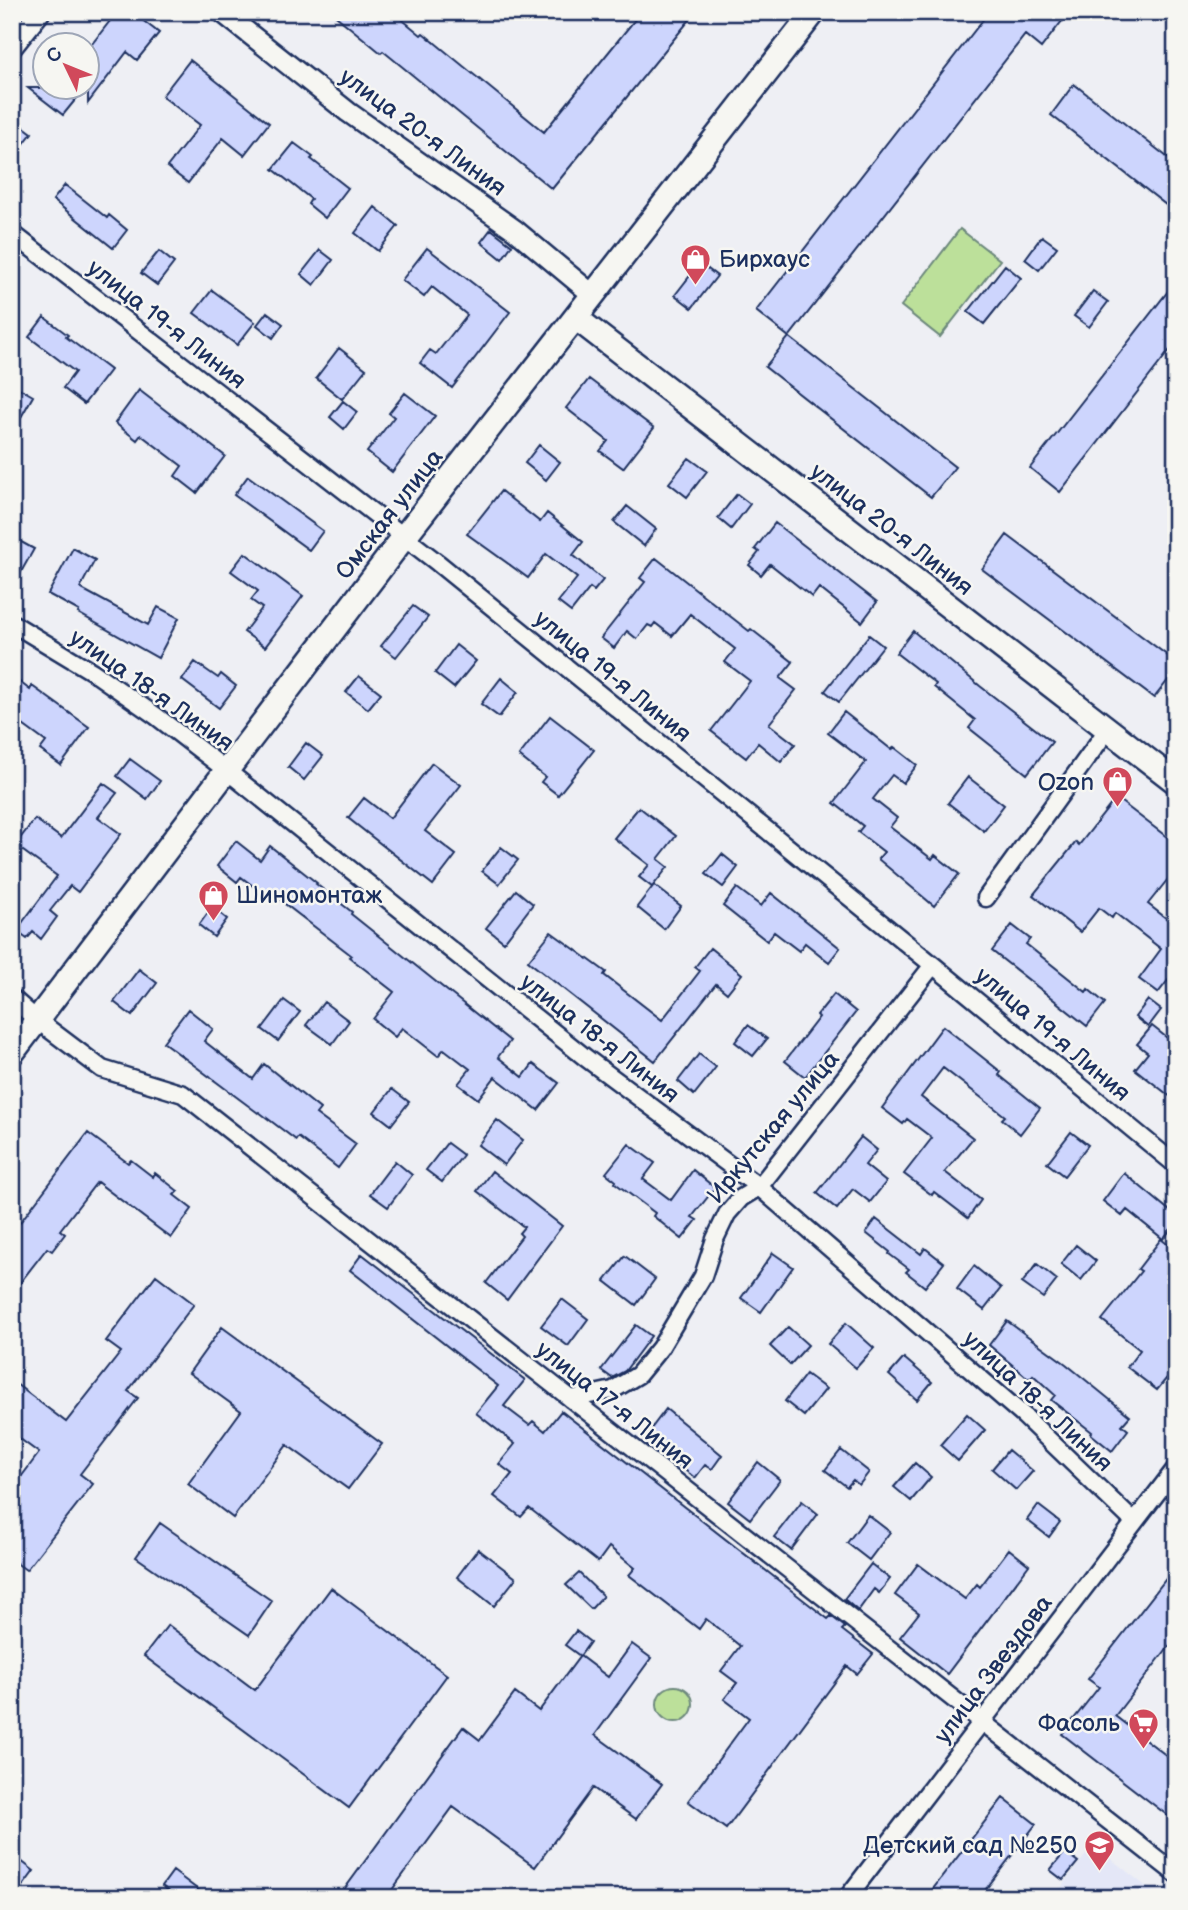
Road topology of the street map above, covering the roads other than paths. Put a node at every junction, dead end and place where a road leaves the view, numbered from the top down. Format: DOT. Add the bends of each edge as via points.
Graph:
graph roads {
  1 [pos="40,12"];
  2 [pos="222,12"];
  3 [pos="811,13"];
  4 [pos="12,47"];
  5 [pos="12,233"];
  6 [pos="593,295"];
  7 [pos="576,318"];
  8 [pos="404,537"];
  9 [pos="12,622"];
  10 [pos="1108,729"];
  11 [pos="226,770"];
  12 [pos="1176,782"];
  13 [pos="986,898"];
  14 [pos="933,965"];
  15 [pos="12,998"];
  16 [pos="37,1020"];
  17 [pos="12,1054"];
  18 [pos="1176,1165"];
  19 [pos="760,1187"];
  20 [pos="571,1399"];
  21 [pos="1176,1468"];
  22 [pos="1134,1522"];
  23 [pos="982,1721"];
  24 [pos="1176,1874"];
  25 [pos="847,1898"];
  1 -- 4 [label="street"];
  2 -- 6 [label="street, улица 20-я Линия" via="348,112 515,230"];
  3 -- 6 [label="main road, Омская улица"];
  5 -- 8 [label="street, улица 19-я Линия"];
  6 -- 7 [label="main road, Омская улица"];
  7 -- 8 [label="main road, Омская улица"];
  7 -- 10 [label="main road, улица 20-я Линия"];
  8 -- 11 [label="main road, Омская улица"];
  8 -- 14 [label="street, улица 19-я Линия"];
  9 -- 11 [label="street, улица 18-я Линия" via="93,672"];
  10 -- 12 [label="main road, улица 20-я Линия"];
  10 -- 13 [label="street"];
  11 -- 16 [label="main road, Омская улица"];
  11 -- 19 [label="street, улица 18-я Линия" via="586,1058"];
  14 -- 18 [label="street, улица 19-я Линия"];
  14 -- 19 [label="street, Иркутская улица"];
  15 -- 16 [label="street, улица 17-я Линия"];
  16 -- 17 [label="main road, Омская улица"];
  16 -- 20 [label="street, улица 17-я Линия" via="102,1069 183,1094"];
  19 -- 20 [label="street, Иркутская улица" via="741,1198 727,1214 703,1276 660,1348 638,1375 613,1390"];
  19 -- 22 [label="street, улица 18-я Линия" via="1024,1416"];
  20 -- 23 [label="street, улица 17-я Линия"];
  21 -- 22 [label="street, улица Звездова"];
  22 -- 23 [label="street, улица Звездова"];
  23 -- 24 [label="street, улица 17-я Линия"];
  23 -- 25 [label="street, улица Звездова"];
}
